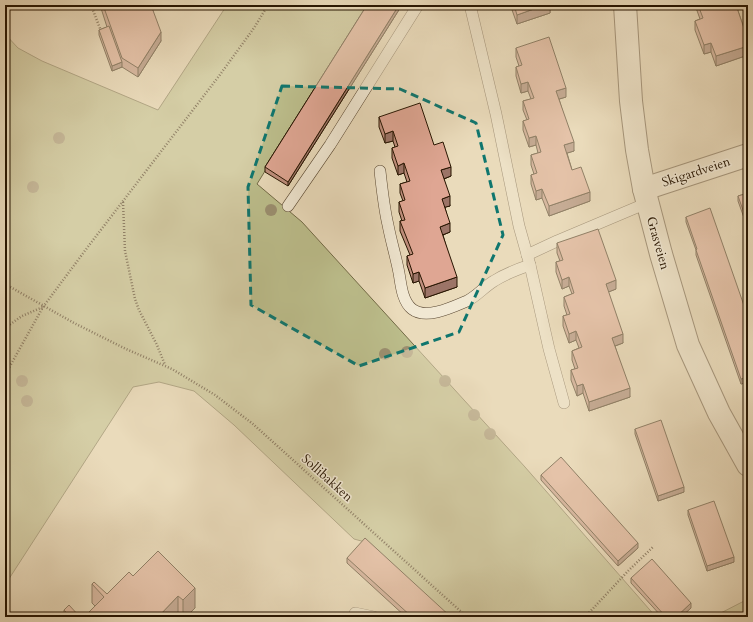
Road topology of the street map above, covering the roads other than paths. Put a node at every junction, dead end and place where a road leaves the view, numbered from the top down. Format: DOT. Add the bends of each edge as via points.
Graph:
graph roads {
  1 [pos="418,5"];
  2 [pos="470,5"];
  3 [pos="625,5"];
  4 [pos="748,155"];
  5 [pos="380,171"];
  6 [pos="646,196"];
  7 [pos="288,206"];
  8 [pos="528,260"];
  9 [pos="564,403"];
  10 [pos="748,465"];
  11 [pos="355,613"];
  12 [pos="374,617"];
  1 -- 7 [label="lane" via="330,145"];
  2 -- 8 [label="lane"];
  3 -- 6 [label="street, Grasveien" via="631,101"];
  4 -- 6 [label="street, Skigardveien"];
  5 -- 8 [label="lane" via="401,286 412,309 418,312 445,310 480,293"];
  6 -- 8 [label="lane" via="557,241"];
  6 -- 10 [label="street, Grasveien" via="688,345 719,413"];
  8 -- 9 [label="lane"];
  11 -- 12 [label="lane"];
}
